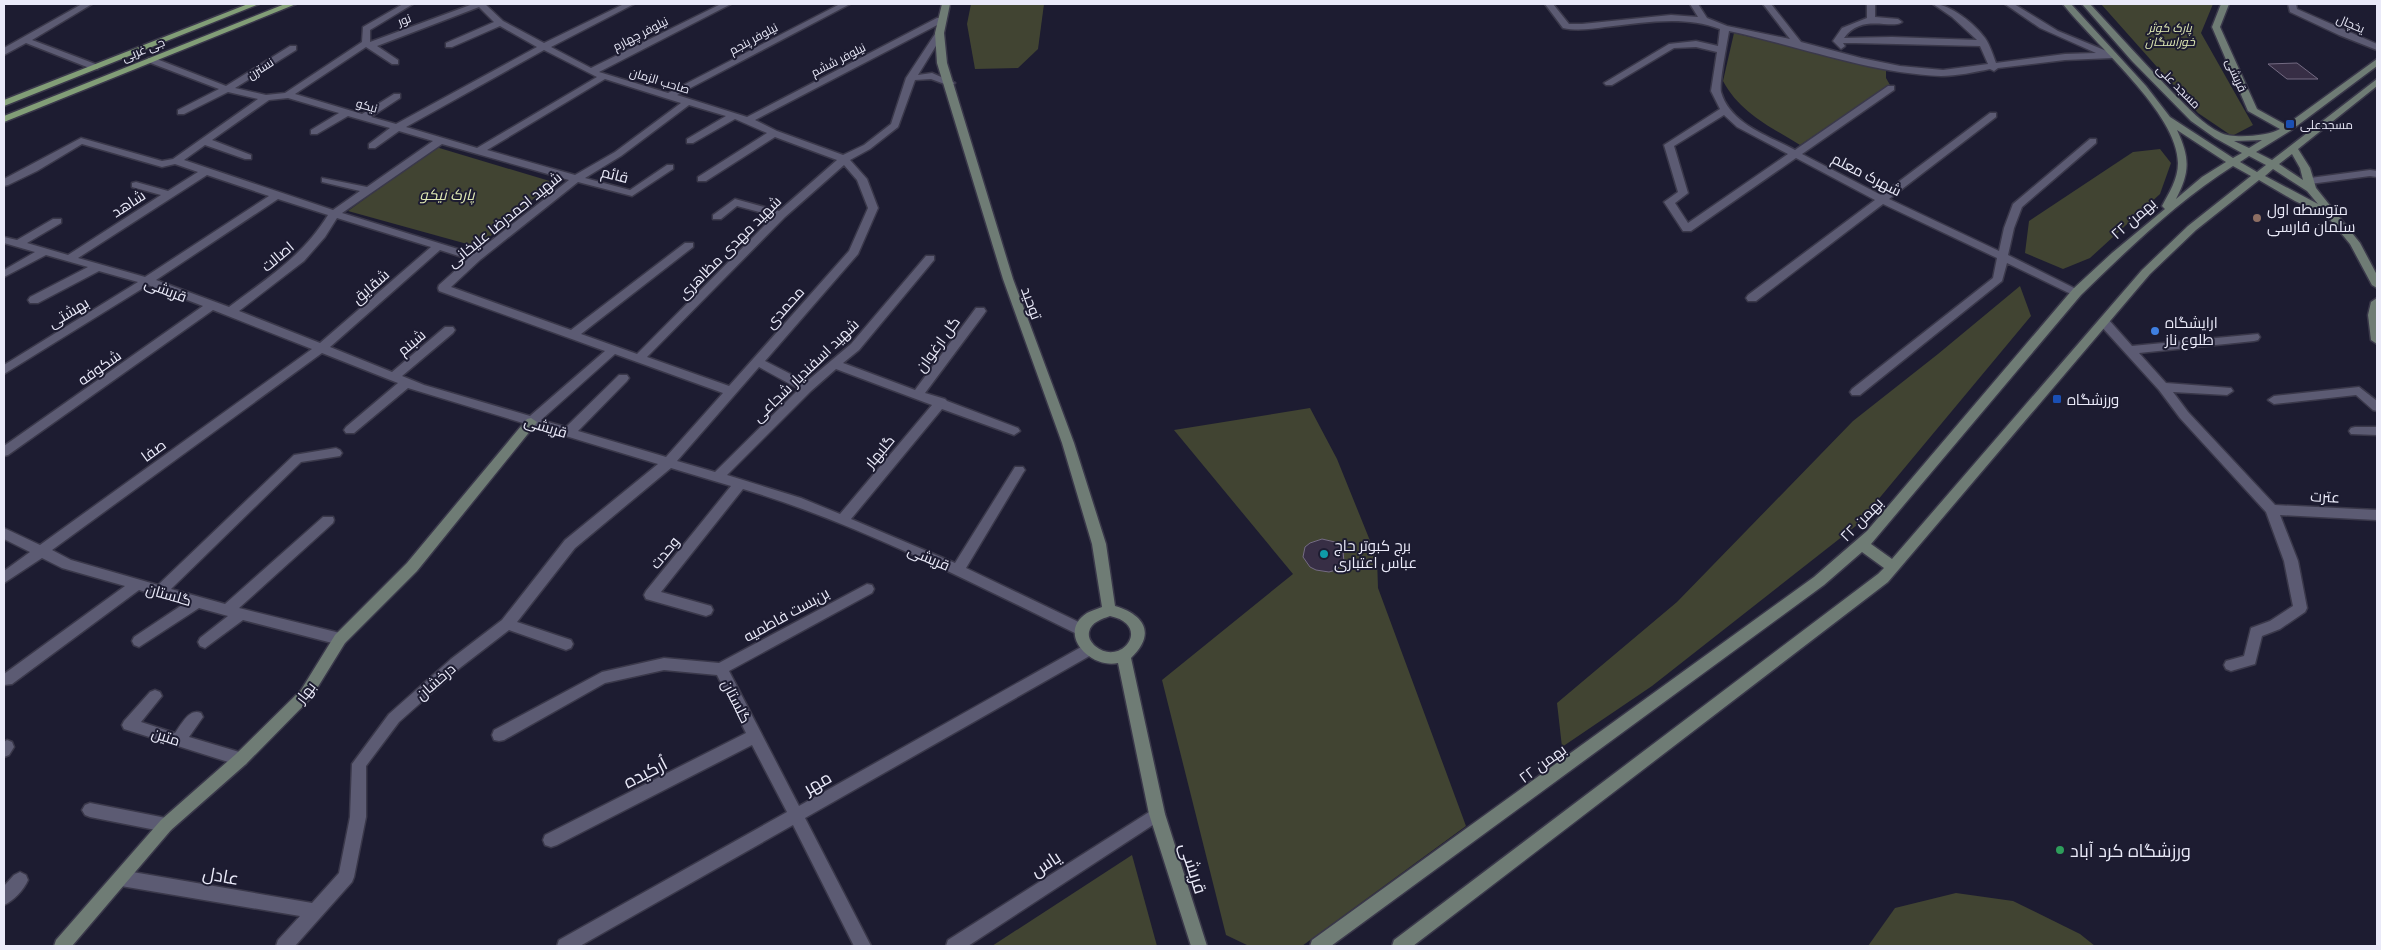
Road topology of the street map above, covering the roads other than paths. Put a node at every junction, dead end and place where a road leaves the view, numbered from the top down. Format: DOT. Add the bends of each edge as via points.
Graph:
graph roads {
  1 [pos="88,4"];
  2 [pos="255,4"];
  3 [pos="292,4"];
  4 [pos="409,4"];
  5 [pos="480,4"];
  6 [pos="630,4"];
  7 [pos="727,4"];
  8 [pos="846,4"];
  9 [pos="946,4"];
  10 [pos="1549,4"];
  11 [pos="1694,4"];
  12 [pos="1767,4"];
  13 [pos="1871,4"];
  14 [pos="1938,4"];
  15 [pos="2009,4"];
  16 [pos="2067,4"];
  17 [pos="2086,4"];
  18 [pos="2225,4"];
  19 [pos="2292,4"];
  20 [pos="1871,19"];
  21 [pos="940,20"];
  22 [pos="1704,20"];
  23 [pos="500,22"];
  24 [pos="1898,22"];
  25 [pos="1725,28"];
  26 [pos="938,36"];
  27 [pos="25,40"];
  28 [pos="1838,41"];
  29 [pos="368,44"];
  30 [pos="1797,44"];
  31 [pos="1982,44"];
  32 [pos="449,45"];
  33 [pos="542,46"];
  34 [pos="2377,47"];
  35 [pos="293,48"];
  36 [pos="1722,50"];
  37 [pos="4,52"];
  38 [pos="2112,56"];
  39 [pos="151,60"];
  40 [pos="1860,61"];
  41 [pos="395,62"];
  42 [pos="2377,62"];
  43 [pos="95,67"];
  44 [pos="1994,68"];
  45 [pos="591,72"];
  46 [pos="604,76"];
  47 [pos="911,78"];
  48 [pos="950,82"];
  49 [pos="2377,82"];
  50 [pos="1609,83"];
  51 [pos="1891,88"];
  52 [pos="227,89"];
  53 [pos="288,95"];
  54 [pos="671,95"];
  55 [pos="398,96"];
  56 [pos="266,98"];
  57 [pos="689,101"];
  58 [pos="4,103"];
  59 [pos="1725,110"];
  60 [pos="181,112"];
  61 [pos="348,112"];
  62 [pos="1993,115"];
  63 [pos="2190,115"];
  64 [pos="733,116"];
  65 [pos="364,117"];
  66 [pos="2167,118"];
  67 [pos="4,119"];
  68 [pos="748,120"];
  69 [pos="398,127"];
  70 [pos="314,132"];
  71 [pos="2283,132"];
  72 [pos="774,133"];
  73 [pos="2218,136"];
  74 [pos="441,140"];
  75 [pos="204,141"];
  76 [pos="690,141"];
  77 [pos="2093,141"];
  78 [pos="372,146"];
  79 [pos="2293,148"];
  80 [pos="479,151"];
  81 [pos="2248,153"];
  82 [pos="1796,154"];
  83 [pos="248,157"];
  84 [pos="844,159"];
  85 [pos="176,161"];
  86 [pos="2233,162"];
  87 [pos="2272,164"];
  88 [pos="670,167"];
  89 [pos="204,172"];
  90 [pos="2377,174"];
  91 [pos="2258,176"];
  92 [pos="702,179"];
  93 [pos="326,180"];
  94 [pos="576,180"];
  95 [pos="4,183"];
  96 [pos="136,185"];
  97 [pos="2311,185"];
  98 [pos="369,190"];
  99 [pos="169,194"];
  100 [pos="277,195"];
  101 [pos="1881,199"];
  102 [pos="2164,213"];
  103 [pos="334,214"];
  104 [pos="2331,214"];
  105 [pos="781,215"];
  106 [pos="717,217"];
  107 [pos="58,221"];
  108 [pos="4,240"];
  109 [pos="18,244"];
  110 [pos="439,246"];
  111 [pos="689,246"];
  112 [pos="44,252"];
  113 [pos="2004,257"];
  114 [pos="476,258"];
  115 [pos="930,258"];
  116 [pos="69,259"];
  117 [pos="97,267"];
  118 [pos="4,274"];
  119 [pos="148,282"];
  120 [pos="2377,285"];
  121 [pos="2078,292"];
  122 [pos="1752,298"];
  123 [pos="34,300"];
  124 [pos="2377,302"];
  125 [pos="211,306"];
  126 [pos="980,310"];
  127 [pos="229,313"];
  128 [pos="2104,322"];
  129 [pos="449,330"];
  130 [pos="573,334"];
  131 [pos="2254,337"];
  132 [pos="2377,340"];
  133 [pos="321,348"];
  134 [pos="614,349"];
  135 [pos="2130,350"];
  136 [pos="639,358"];
  137 [pos="756,361"];
  138 [pos="834,364"];
  139 [pos="4,370"];
  140 [pos="393,377"];
  141 [pos="623,378"];
  142 [pos="407,382"];
  143 [pos="2162,387"];
  144 [pos="807,388"];
  145 [pos="2227,390"];
  146 [pos="732,392"];
  147 [pos="1856,392"];
  148 [pos="918,394"];
  149 [pos="2274,400"];
  150 [pos="941,402"];
  151 [pos="2377,406"];
  152 [pos="531,422"];
  153 [pos="350,430"];
  154 [pos="1014,431"];
  155 [pos="2355,431"];
  156 [pos="2377,431"];
  157 [pos="568,433"];
  158 [pos="4,452"];
  159 [pos="336,453"];
  160 [pos="668,463"];
  161 [pos="1019,470"];
  162 [pos="717,478"];
  163 [pos="740,484"];
  164 [pos="2272,510"];
  165 [pos="2377,515"];
  166 [pos="328,520"];
  167 [pos="842,520"];
  168 [pos="4,533"];
  169 [pos="1861,544"];
  170 [pos="41,551"];
  171 [pos="1893,567"];
  172 [pos="958,570"];
  173 [pos="4,578"];
  174 [pos="138,584"];
  175 [pos="867,589"];
  176 [pos="160,591"];
  177 [pos="197,602"];
  178 [pos="226,610"];
  179 [pos="706,610"];
  180 [pos="1109,610"];
  181 [pos="242,613"];
  182 [pos="507,624"];
  183 [pos="1082,630"];
  184 [pos="340,639"];
  185 [pos="139,641"];
  186 [pos="206,642"];
  187 [pos="566,644"];
  188 [pos="1088,650"];
  189 [pos="1123,655"];
  190 [pos="2231,665"];
  191 [pos="721,668"];
  192 [pos="7,680"];
  193 [pos="155,696"];
  194 [pos="196,716"];
  195 [pos="499,734"];
  196 [pos="755,736"];
  197 [pos="178,740"];
  198 [pos="241,758"];
  199 [pos="90,810"];
  200 [pos="1157,814"];
  201 [pos="796,816"];
  202 [pos="166,825"];
  203 [pos="551,840"];
  204 [pos="121,878"];
  205 [pos="20,880"];
  206 [pos="4,897"];
  207 [pos="315,911"];
  208 [pos="1403,945"];
  209 [pos="62,946"];
  210 [pos="284,946"];
  211 [pos="564,946"];
  212 [pos="863,946"];
  213 [pos="954,946"];
  214 [pos="1199,946"];
  215 [pos="1318,946"];
  1 -- 27 [label="street"];
  2 -- 43 [label="main road, جی غربی"];
  3 -- 39 [label="main road, جی غربی"];
  4 -- 29 [label="street" via="366,29"];
  5 -- 23 [label="street, صاحب الزمان"];
  5 -- 29 [label="street, نور"];
  6 -- 33 [label="street"];
  7 -- 45 [label="street, نیلوفر چهارم"];
  8 -- 54 [label="street, نیلوفر پنجم"];
  9 -- 21 [label="main road, توحید"];
  10 -- 22 [label="street" via="1566,26 1582,28 1624,21"];
  11 -- 22 [label="street"];
  12 -- 30 [label="street"];
  13 -- 20 [label="street"];
  14 -- 31 [label="street" via="1955,15"];
  15 -- 38 [label="street" via="2035,24"];
  16 -- 38 [label="main road"];
  17 -- 63 [label="main road, مسجد علی" via="2135,60"];
  18 -- 71 [label="main road, قریشی" via="2216,27 2253,111"];
  19 -- 34 [label="street, یخچال" via="2294,10"];
  20 -- 24 [label="street"];
  20 -- 28 [label="street" via="1845,30"];
  21 -- 26 [label="main road, توحید"];
  21 -- 68 [label="street, نیلوفر ششم"];
  22 -- 25 [label="street"];
  23 -- 32 [label="street"];
  23 -- 33 [label="street, صاحب الزمان"];
  25 -- 30 [label="street"];
  25 -- 36 [label="street, شهرک معلم"];
  26 -- 47 [label="street, شهید مهدی مظاهری"];
  26 -- 48 [label="main road, توحید" via="942,62"];
  27 -- 37 [label="street"];
  27 -- 43 [label="street"];
  28 -- 31 [label="street" via="1875,38"];
  28 -- 40 [label="street" via="1845,51"];
  29 -- 41 [label="street"];
  29 -- 53 [label="street"];
  30 -- 40 [label="street"];
  31 -- 44 [label="street"];
  33 -- 45 [label="street, صاحب الزمان"];
  33 -- 69 [label="street"];
  35 -- 52 [label="street, نسترن"];
  36 -- 50 [label="street" via="1696,44 1672,46"];
  36 -- 59 [label="street, شهرک معلم" via="1716,91"];
  38 -- 44 [label="street" via="2065,57"];
  38 -- 66 [label="main road"];
  39 -- 52 [label="street, نیکو"];
  39 -- 67 [label="main road, جی غربی"];
  40 -- 44 [label="street" via="1943,73"];
  42 -- 71 [label="main road, ۲۲ بهمن"];
  43 -- 58 [label="main road, جی غربی"];
  45 -- 46 [label="street, صاحب الزمان"];
  46 -- 54 [label="street, صاحب الزمان"];
  46 -- 80 [label="street"];
  47 -- 48 [label="street" via="932,76"];
  47 -- 84 [label="street, شهید مهدی مظاهری" via="895,125 867,147"];
  48 -- 180 [label="main road, توحید" via="1008,279 1068,444 1096,535"];
  49 -- 79 [label="main road"];
  51 -- 82 [label="street"];
  52 -- 56 [label="street, نیکو"];
  52 -- 60 [label="street, نسترن"];
  53 -- 56 [label="street, نیکو"];
  53 -- 61 [label="street, نیکو"];
  54 -- 57 [label="street, صاحب الزمان"];
  55 -- 65 [label="street"];
  56 -- 75 [label="street"];
  57 -- 64 [label="street, صاحب الزمان"];
  57 -- 94 [label="street, شهید احمدرضا علیخانی" via="618,154"];
  59 -- 82 [label="street, شهرک معلم" via="1740,125"];
  59 -- 82 [label="street" via="1669,146 1684,193 1669,202 1687,229"];
  61 -- 65 [label="street, نیکو"];
  61 -- 70 [label="street"];
  62 -- 101 [label="street"];
  63 -- 66 [label="main road"];
  63 -- 73 [label="main road, مسجد علی"];
  64 -- 68 [label="street, صاحب الزمان"];
  64 -- 76 [label="street"];
  65 -- 69 [label="street, نیکو"];
  66 -- 86 [label="main road"];
  66 -- 102 [label="main road" via="2180,143 2184,168"];
  68 -- 72 [label="street, صاحب الزمان"];
  69 -- 74 [label="street, نیکو"];
  69 -- 78 [label="street"];
  71 -- 73 [label="main road" via="2249,139"];
  71 -- 81 [label="main road, ۲۲ بهمن"];
  72 -- 84 [label="street, صاحب الزمان"];
  72 -- 92 [label="street"];
  73 -- 81 [label="main road, مسجد علی"];
  74 -- 80 [label="street, نیکو"];
  74 -- 98 [label="street"];
  75 -- 83 [label="street"];
  75 -- 85 [label="street"];
  77 -- 113 [label="street" via="2017,206"];
  79 -- 87 [label="main road"];
  79 -- 97 [label="main road"];
  80 -- 94 [label="street, نیکو"];
  81 -- 86 [label="main road, ۲۲ بهمن"];
  81 -- 87 [label="main road, مسجد علی"];
  82 -- 101 [label="street, شهرک معلم"];
  84 -- 105 [label="street, شهید مهدی مظاهری"];
  84 -- 137 [label="street, محمدی" via="862,179 873,208 854,252"];
  85 -- 89 [label="street"];
  85 -- 95 [label="street" via="162,164 81,141"];
  86 -- 91 [label="main road"];
  86 -- 102 [label="main road, ۲۲ بهمن"];
  87 -- 91 [label="main road"];
  87 -- 97 [label="main road, مسجد علی"];
  88 -- 94 [label="street, قائم" via="632,193"];
  89 -- 99 [label="street, شاهد"];
  89 -- 100 [label="street"];
  90 -- 97 [label="street"];
  91 -- 104 [label="main road"];
  91 -- 128 [label="main road" via="2192,228 2146,272"];
  93 -- 98 [label="street"];
  94 -- 114 [label="street, شهید احمدرضا علیخانی"];
  96 -- 99 [label="street"];
  97 -- 104 [label="main road"];
  98 -- 103 [label="street"];
  99 -- 116 [label="street, شاهد"];
  100 -- 103 [label="street"];
  100 -- 119 [label="street, بهشتی"];
  101 -- 113 [label="street, شهرک معلم"];
  101 -- 122 [label="street"];
  102 -- 121 [label="main road, ۲۲ بهمن"];
  103 -- 110 [label="street"];
  103 -- 127 [label="street, اصالت" via="300,259"];
  104 -- 120 [label="main road" via="2355,243"];
  105 -- 106 [label="street" via="735,202"];
  105 -- 136 [label="street, شهید مهدی مظاهری"];
  107 -- 109 [label="street"];
  108 -- 109 [label="street, قریشی"];
  109 -- 112 [label="street, قریشی"];
  110 -- 114 [label="street"];
  110 -- 133 [label="street, شقایق"];
  111 -- 130 [label="street"];
  112 -- 116 [label="street, قریشی"];
  112 -- 118 [label="street"];
  113 -- 121 [label="street, شهرک معلم"];
  113 -- 147 [label="street" via="1998,279"];
  114 -- 130 [label="street, شهید احمدرضا علیخانی" via="443,288"];
  115 -- 138 [label="street, شهید اسفندیار شجاعی" via="855,347"];
  116 -- 117 [label="street, قریشی"];
  117 -- 119 [label="street, قریشی"];
  117 -- 123 [label="street"];
  119 -- 125 [label="street, قریشی"];
  119 -- 139 [label="street, بهشتی"];
  121 -- 169 [label="main road, ۲۲ بهمن"];
  124 -- 132 [label="main road" via="2374,315"];
  125 -- 127 [label="street, قریشی"];
  125 -- 158 [label="street, شکوفه"];
  126 -- 148 [label="street, گل ارغوان"];
  127 -- 133 [label="street, قریشی"];
  128 -- 135 [label="street"];
  128 -- 171 [label="main road"];
  129 -- 140 [label="street, شبنم"];
  130 -- 134 [label="street, شهید احمدرضا علیخانی"];
  131 -- 135 [label="street"];
  133 -- 140 [label="street, قریشی"];
  133 -- 170 [label="street, صفا"];
  134 -- 136 [label="street, شهید احمدرضا علیخانی"];
  134 -- 152 [label="street"];
  135 -- 143 [label="street"];
  136 -- 146 [label="street, شهید احمدرضا علیخانی"];
  137 -- 144 [label="street"];
  137 -- 146 [label="street, محمدی"];
  138 -- 144 [label="street, شهید اسفندیار شجاعی"];
  138 -- 148 [label="street"];
  140 -- 142 [label="street, قریشی"];
  141 -- 157 [label="street"];
  142 -- 152 [label="street, قریشی"];
  142 -- 153 [label="street"];
  143 -- 145 [label="street"];
  143 -- 164 [label="street"];
  144 -- 162 [label="street, شهید اسفندیار شجاعی"];
  146 -- 160 [label="street, محمدی"];
  148 -- 150 [label="street"];
  149 -- 151 [label="street" via="2359,391"];
  150 -- 154 [label="street"];
  150 -- 167 [label="street, گلبهار"];
  152 -- 157 [label="street, قریشی"];
  152 -- 184 [label="main road, بهار" via="412,567"];
  155 -- 156 [label="street"];
  157 -- 160 [label="street, قریشی"];
  159 -- 176 [label="street" via="298,458"];
  160 -- 162 [label="street, قریشی"];
  160 -- 182 [label="street, درخشان" via="570,544"];
  161 -- 172 [label="street"];
  162 -- 163 [label="street, قریشی"];
  163 -- 167 [label="street, قریشی" via="797,501"];
  163 -- 179 [label="street, وحدت" via="651,595"];
  164 -- 165 [label="street, عترت"];
  164 -- 190 [label="street" via="2291,561 2300,608 2275,626 2256,632 2250,660"];
  166 -- 178 [label="street"];
  167 -- 172 [label="street, قریشی"];
  168 -- 170 [label="street, گلستان"];
  169 -- 171 [label="main road"];
  169 -- 215 [label="main road, ۲۲ بهمن" via="1819,581"];
  170 -- 173 [label="street, صفا"];
  170 -- 174 [label="street, گلستان" via="67,564"];
  171 -- 208 [label="main road" via="1883,578"];
  172 -- 183 [label="street, قریشی"];
  174 -- 176 [label="street, گلستان"];
  174 -- 192 [label="street"];
  175 -- 191 [label="street, بن‌بست فاطمیه"];
  176 -- 177 [label="street, گلستان"];
  177 -- 178 [label="street, گلستان"];
  177 -- 185 [label="street"];
  178 -- 181 [label="street, گلستان"];
  180 -- 183 [label="main road" via="1087,621"];
  180 -- 189 [label="main road" via="1122,612 1138,627 1138,638 1133,648"];
  181 -- 184 [label="street, گلستان"];
  181 -- 186 [label="street"];
  182 -- 187 [label="street"];
  182 -- 207 [label="street, درخشان" via="456,663 394,718 359,764 358,817 346,876"];
  183 -- 188 [label="main road" via="1082,641"];
  184 -- 198 [label="main road, بهار" via="306,694"];
  188 -- 189 [label="main road" via="1111,658"];
  188 -- 201 [label="street, مهر"];
  189 -- 200 [label="main road, قریشی"];
  191 -- 195 [label="street, گلستان" via="664,664 602,678"];
  191 -- 196 [label="street, گلستان"];
  193 -- 197 [label="street, متین" via="129,725"];
  194 -- 197 [label="street"];
  196 -- 201 [label="street, گلستان"];
  196 -- 203 [label="street, اُرکیده"];
  197 -- 198 [label="street, متین"];
  198 -- 202 [label="main road, بهار"];
  199 -- 202 [label="street"];
  200 -- 213 [label="street, یاس"];
  200 -- 214 [label="main road, قریشی"];
  201 -- 211 [label="street, مهر"];
  201 -- 212 [label="street, گلستان"];
  202 -- 204 [label="main road, بهار"];
  204 -- 207 [label="street, عادل"];
  204 -- 209 [label="main road, بهار"];
  205 -- 206 [label="street"];
  207 -- 210 [label="street, درخشان"];
}
